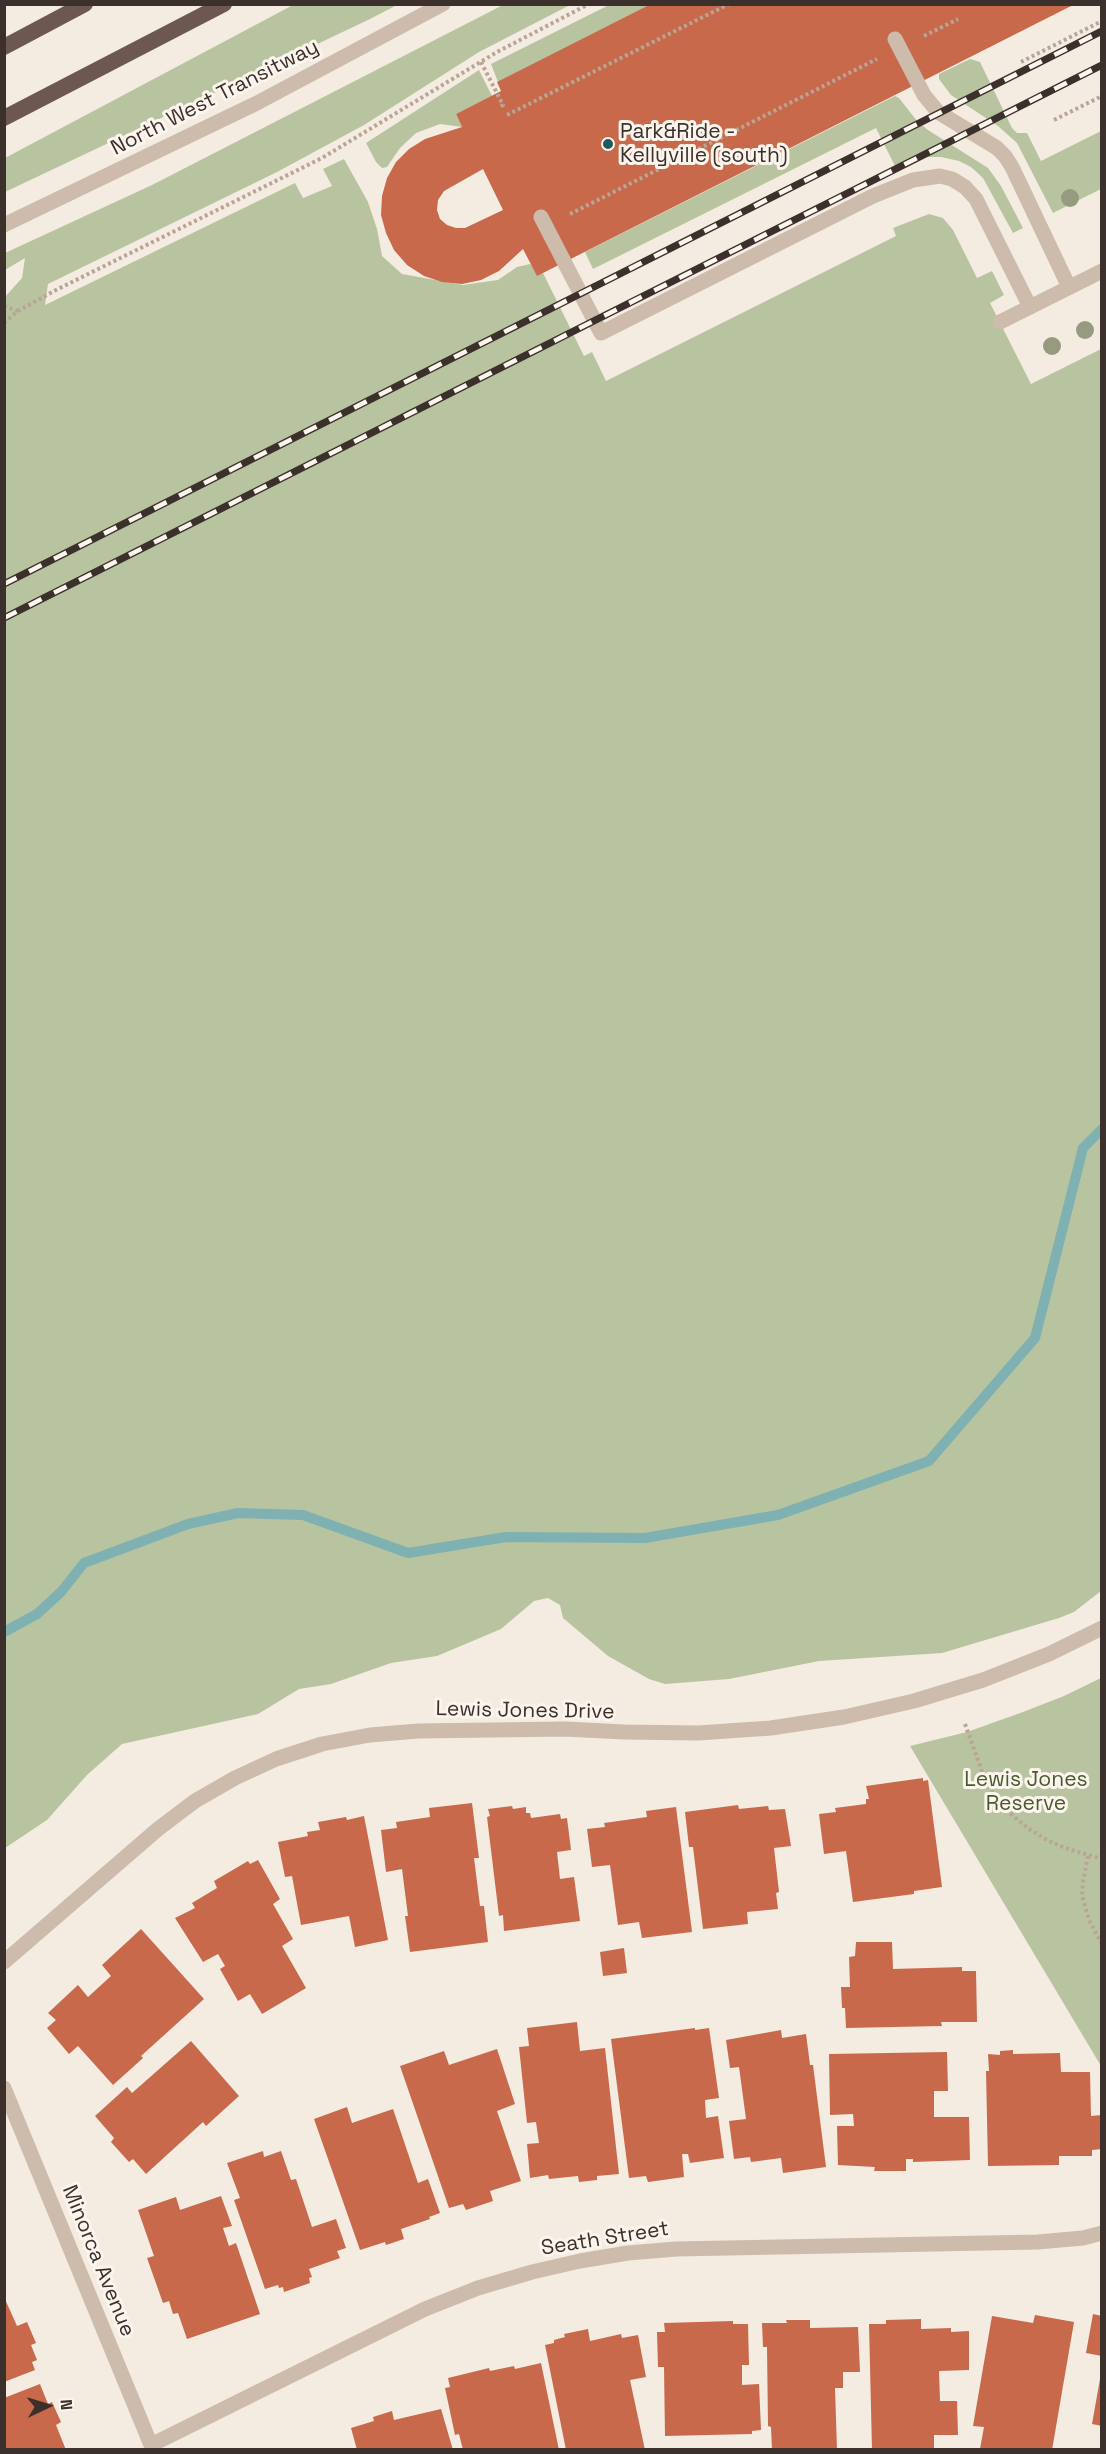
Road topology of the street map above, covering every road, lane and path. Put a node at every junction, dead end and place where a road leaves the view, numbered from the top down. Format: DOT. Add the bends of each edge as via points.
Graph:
graph roads {
  1 [pos="85,4"];
  2 [pos="224,4"];
  3 [pos="443,4"];
  4 [pos="589,4"];
  5 [pos="729,4"];
  6 [pos="958,19"];
  7 [pos="1101,21"];
  8 [pos="919,38"];
  9 [pos="895,39"];
  10 [pos="4,47"];
  11 [pos="880,57"];
  12 [pos="481,62"];
  13 [pos="1021,62"];
  14 [pos="1101,96"];
  15 [pos="498,108"];
  16 [pos="507,115"];
  17 [pos="4,118"];
  18 [pos="1054,120"];
  19 [pos="566,216"];
  20 [pos="541,217"];
  21 [pos="4,225"];
  22 [pos="1101,271"];
  23 [pos="1069,287"];
  24 [pos="4,306"];
  25 [pos="1030,307"];
  26 [pos="18,312"];
  27 [pos="1000,322"];
  28 [pos="4,323"];
  29 [pos="1101,1628"];
  30 [pos="965,1724"];
  31 [pos="1088,1856"];
  32 [pos="1101,1859"];
  33 [pos="1101,1944"];
  34 [pos="4,1962"];
  35 [pos="4,2088"];
  36 [pos="1101,2234"];
  37 [pos="152,2447"];
  1 -- 10 [label="highway"];
  2 -- 17 [label="highway"];
  3 -- 21 [label="street, North West Transitway" via="257,103"];
  4 -- 12 [label="path"];
  5 -- 16 [label="path"];
  6 -- 8 [label="path"];
  7 -- 13 [label="path"];
  9 -- 23 [label="street" via="924,96 938,112 997,148 1009,161"];
  11 -- 19 [label="path"];
  12 -- 15 [label="path" via="503,105"];
  12 -- 26 [label="path" via="322,158"];
  14 -- 18 [label="path"];
  20 -- 25 [label="street" via="601,333 873,196 913,180 940,176 965,187 976,199"];
  22 -- 23 [label="street"];
  23 -- 25 [label="street"];
  24 -- 26 [label="path"];
  25 -- 27 [label="street"];
  26 -- 28 [label="path"];
  29 -- 34 [label="street, Lewis Jones Drive" via="994,1676 914,1701 771,1728 698,1733 566,1729 418,1731 322,1744 276,1759 195,1801"];
  30 -- 31 [label="path" via="990,1791 1001,1806 1047,1840"];
  31 -- 32 [label="path"];
  31 -- 33 [label="path" via="1082,1895"];
  35 -- 37 [label="street, Minorca Avenue"];
  36 -- 37 [label="street, Seath Street" via="1038,2242 676,2248 561,2265 478,2288 425,2309"];
}
